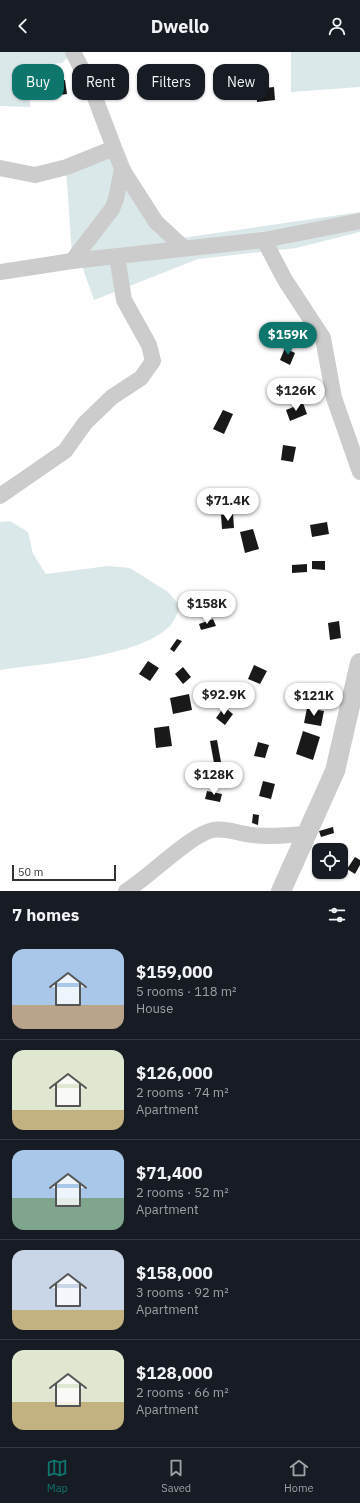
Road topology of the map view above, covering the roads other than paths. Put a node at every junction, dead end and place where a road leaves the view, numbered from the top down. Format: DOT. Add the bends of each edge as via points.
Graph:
graph roads {
  1 [pos="74,52"];
  2 [pos="114,148"];
  3 [pos="0,168"];
  4 [pos="122,169"];
  5 [pos="360,221"];
  6 [pos="264,240"];
  7 [pos="184,248"];
  8 [pos="117,256"];
  9 [pos="72,261"];
  10 [pos="0,272"];
  11 [pos="360,472"];
  12 [pos="0,496"];
  13 [pos="360,663"];
  14 [pos="307,834"];
  15 [pos="126,891"];
  16 [pos="281,891"];
  1 -- 2 [label="street" via="91,87"];
  2 -- 3 [label="street" via="66,167 35,175"];
  2 -- 4 [label="street"];
  4 -- 7 [label="street" via="156,222"];
  4 -- 9 [label="street" via="112,209"];
  5 -- 6 [label="street"];
  6 -- 7 [label="street"];
  6 -- 11 [label="street" via="285,280 323,338 334,398"];
  7 -- 8 [label="street"];
  8 -- 9 [label="street"];
  8 -- 12 [label="street" via="124,300 149,345 153,361 141,378 112,397 85,423 65,451"];
  9 -- 10 [label="street"];
  13 -- 14 [label="street" via="335,771"];
  14 -- 15 [label="street" via="278,836 246,834 229,829 212,830 192,840"];
  14 -- 16 [label="street"];
}
